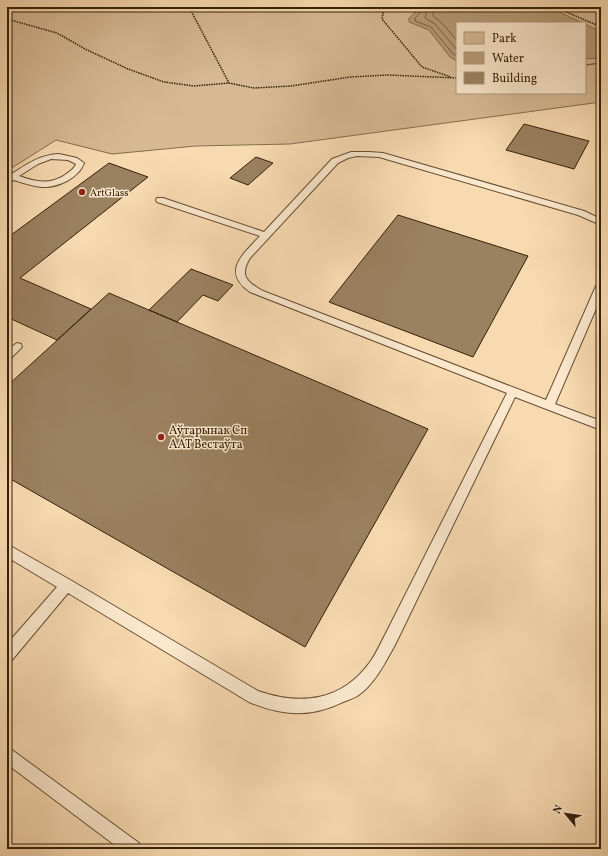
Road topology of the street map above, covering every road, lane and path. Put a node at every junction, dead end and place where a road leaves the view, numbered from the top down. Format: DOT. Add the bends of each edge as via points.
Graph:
graph roads {
  1 [pos="190,7"];
  2 [pos="387,7"];
  3 [pos="555,7"];
  4 [pos="7,19"];
  5 [pos="601,26"];
  6 [pos="601,63"];
  7 [pos="586,65"];
  8 [pos="456,78"];
  9 [pos="229,83"];
  10 [pos="10,179"];
  11 [pos="160,200"];
  12 [pos="601,222"];
  13 [pos="265,235"];
  14 [pos="601,286"];
  15 [pos="17,347"];
  16 [pos="7,356"];
  17 [pos="513,391"];
  18 [pos="549,405"];
  19 [pos="601,426"];
  20 [pos="7,550"];
  21 [pos="67,585"];
  22 [pos="7,655"];
  23 [pos="7,754"];
  24 [pos="133,849"];
  1 -- 9 [label="path"];
  2 -- 8 [label="path" via="384,8 382,19 422,67"];
  3 -- 5 [label="path"];
  4 -- 9 [label="path" via="57,33 128,69 164,82 194,86"];
  6 -- 7 [label="path"];
  8 -- 9 [label="path" via="388,75 254,88"];
  10 -- 10 [label="lane" via="48,157 63,157 80,163 76,170 51,185 37,185"];
  11 -- 13 [label="lane"];
  12 -- 13 [label="lane" via="581,213 380,155 360,153 335,161"];
  13 -- 17 [label="lane" via="240,264 242,280 250,287"];
  14 -- 18 [label="lane"];
  15 -- 16 [label="lane"];
  17 -- 18 [label="lane"];
  17 -- 21 [label="lane" via="375,667 355,689 330,702 304,707 277,705 254,697"];
  18 -- 19 [label="lane"];
  20 -- 21 [label="lane"];
  21 -- 22 [label="lane"];
  23 -- 24 [label="lane"];
}
